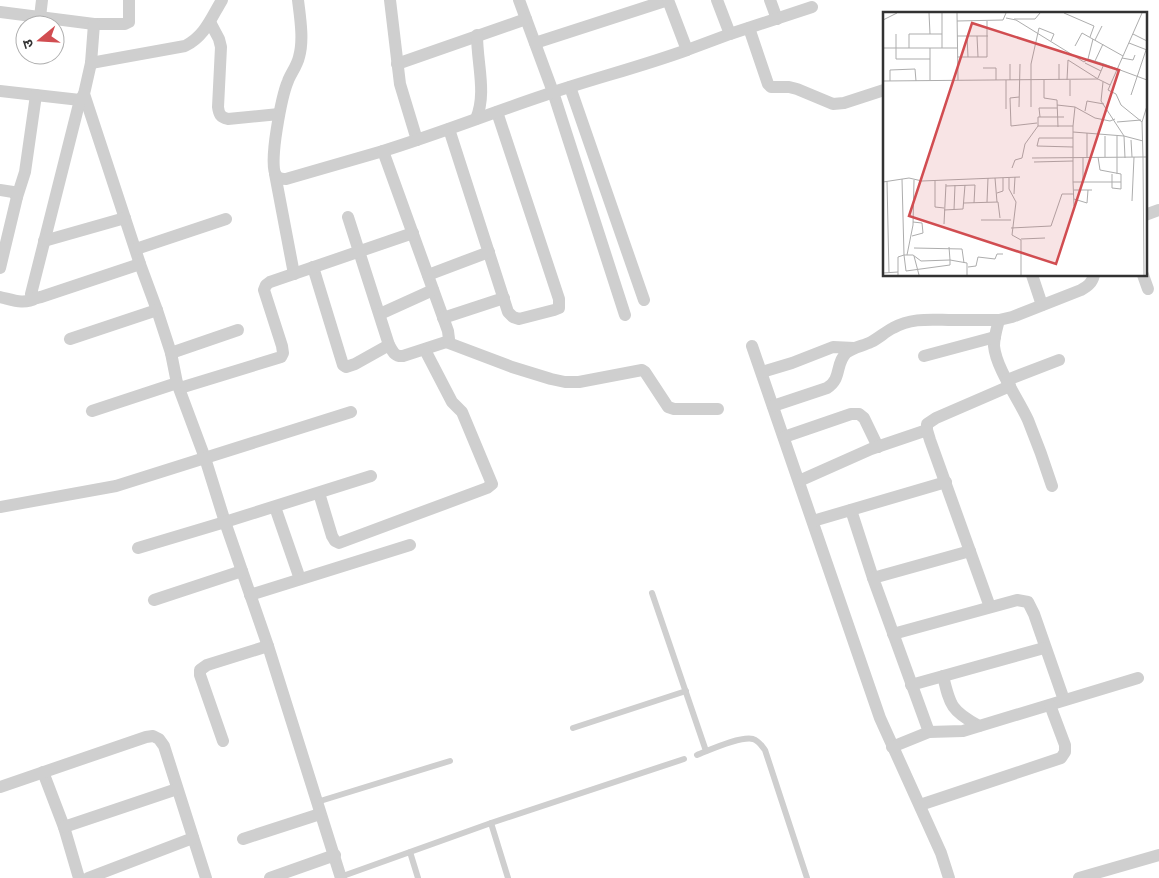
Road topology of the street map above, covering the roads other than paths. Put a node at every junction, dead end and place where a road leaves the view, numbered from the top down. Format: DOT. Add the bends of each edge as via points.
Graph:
graph roads {
  1 [pos="42,0"];
  2 [pos="129,0"];
  3 [pos="222,0"];
  4 [pos="298,0"];
  5 [pos="390,0"];
  6 [pos="520,0"];
  7 [pos="668,0"];
  8 [pos="717,0"];
  9 [pos="770,0"];
  10 [pos="812,7"];
  11 [pos="0,12"];
  12 [pos="24,15"];
  13 [pos="40,15"];
  14 [pos="526,18"];
  15 [pos="777,19"];
  16 [pos="65,20"];
  17 [pos="210,22"];
  18 [pos="94,24"];
  19 [pos="749,28"];
  20 [pos="730,34"];
  21 [pos="477,35"];
  22 [pos="535,43"];
  23 [pos="687,50"];
  24 [pos="91,63"];
  25 [pos="397,64"];
  26 [pos="570,87"];
  27 [pos="883,90"];
  28 [pos="0,91"];
  29 [pos="553,92"];
  30 [pos="36,95"];
  31 [pos="82,97"];
  32 [pos="497,112"];
  33 [pos="279,114"];
  34 [pos="476,119"];
  35 [pos="449,129"];
  36 [pos="417,140"];
  37 [pos="383,151"];
  38 [pos="275,174"];
  39 [pos="0,190"];
  40 [pos="17,197"];
  41 [pos="1159,210"];
  42 [pos="1146,215"];
  43 [pos="348,217"];
  44 [pos="126,218"];
  45 [pos="226,219"];
  46 [pos="413,233"];
  47 [pos="44,241"];
  48 [pos="136,249"];
  49 [pos="360,251"];
  50 [pos="489,252"];
  51 [pos="140,264"];
  52 [pos="313,267"];
  53 [pos="0,268"];
  54 [pos="294,274"];
  55 [pos="428,274"];
  56 [pos="1032,276"];
  57 [pos="1094,276"];
  58 [pos="1143,276"];
  59 [pos="1148,288"];
  60 [pos="433,290"];
  61 [pos="0,297"];
  62 [pos="36,298"];
  63 [pos="504,298"];
  64 [pos="644,300"];
  65 [pos="1042,305"];
  66 [pos="157,310"];
  67 [pos="380,314"];
  68 [pos="625,315"];
  69 [pos="443,318"];
  70 [pos="999,320"];
  71 [pos="238,330"];
  72 [pos="995,337"];
  73 [pos="70,339"];
  74 [pos="446,342"];
  75 [pos="389,345"];
  76 [pos="752,346"];
  77 [pos="854,348"];
  78 [pos="425,350"];
  79 [pos="171,353"];
  80 [pos="924,356"];
  81 [pos="1059,360"];
  82 [pos="762,372"];
  83 [pos="1009,383"];
  84 [pos="179,385"];
  85 [pos="773,406"];
  86 [pos="718,409"];
  87 [pos="92,411"];
  88 [pos="351,412"];
  89 [pos="927,430"];
  90 [pos="784,437"];
  91 [pos="878,447"];
  92 [pos="205,458"];
  93 [pos="370,476"];
  94 [pos="799,481"];
  95 [pos="946,482"];
  96 [pos="1052,486"];
  97 [pos="319,493"];
  98 [pos="275,506"];
  99 [pos="0,507"];
  100 [pos="851,510"];
  101 [pos="225,522"];
  102 [pos="813,522"];
  103 [pos="410,545"];
  104 [pos="138,548"];
  105 [pos="970,551"];
  106 [pos="242,571"];
  107 [pos="873,578"];
  108 [pos="300,579"];
  109 [pos="652,593"];
  110 [pos="250,595"];
  111 [pos="154,600"];
  112 [pos="990,608"];
  113 [pos="893,634"];
  114 [pos="268,646"];
  115 [pos="1044,648"];
  116 [pos="942,676"];
  117 [pos="1138,678"];
  118 [pos="911,685"];
  119 [pos="686,692"];
  120 [pos="1064,700"];
  121 [pos="1050,704"];
  122 [pos="978,726"];
  123 [pos="573,728"];
  124 [pos="929,732"];
  125 [pos="223,741"];
  126 [pos="892,747"];
  127 [pos="706,751"];
  128 [pos="696,754"];
  129 [pos="684,758"];
  130 [pos="450,761"];
  131 [pos="43,772"];
  132 [pos="0,787"];
  133 [pos="177,789"];
  134 [pos="920,806"];
  135 [pos="319,808"];
  136 [pos="491,823"];
  137 [pos="64,827"];
  138 [pos="193,838"];
  139 [pos="242,839"];
  140 [pos="410,852"];
  141 [pos="334,855"];
  142 [pos="1159,855"];
  143 [pos="340,877"];
  144 [pos="79,878"];
  145 [pos="88,878"];
  146 [pos="206,878"];
  147 [pos="270,878"];
  148 [pos="418,878"];
  149 [pos="508,878"];
  150 [pos="807,878"];
  151 [pos="949,878"];
  152 [pos="1079,878"];
  1 -- 13 [label="street"];
  2 -- 18 [label="street" via="129,22"];
  3 -- 17 [label="street"];
  4 -- 33 [label="street" via="299,57"];
  5 -- 25 [label="street"];
  6 -- 14 [label="street"];
  7 -- 22 [label="street"];
  7 -- 23 [label="street"];
  8 -- 20 [label="street"];
  9 -- 15 [label="street"];
  10 -- 15 [label="street"];
  11 -- 12 [label="street"];
  14 -- 21 [label="street"];
  14 -- 22 [label="street"];
  15 -- 19 [label="street"];
  16 -- 18 [label="street"];
  17 -- 24 [label="street" via="186,46"];
  17 -- 33 [label="street" via="221,47 219,114 222,118"];
  18 -- 24 [label="street"];
  19 -- 20 [label="street"];
  19 -- 27 [label="street" via="771,87 797,89 833,104"];
  20 -- 23 [label="street"];
  21 -- 25 [label="street"];
  21 -- 34 [label="street" via="482,101"];
  22 -- 29 [label="street"];
  23 -- 26 [label="street"];
  24 -- 31 [label="street"];
  25 -- 36 [label="street"];
  26 -- 29 [label="street"];
  26 -- 64 [label="street"];
  28 -- 30 [label="street"];
  29 -- 32 [label="street"];
  29 -- 68 [label="street"];
  30 -- 31 [label="street"];
  30 -- 40 [label="street" via="25,172"];
  31 -- 44 [label="street"];
  31 -- 47 [label="street"];
  32 -- 34 [label="street"];
  32 -- 63 [label="street" via="560,304 554,310 519,318 508,312"];
  33 -- 38 [label="street" via="273,162"];
  34 -- 35 [label="street"];
  35 -- 36 [label="street"];
  35 -- 50 [label="street"];
  36 -- 37 [label="street"];
  37 -- 38 [label="street" via="286,179"];
  37 -- 46 [label="street"];
  38 -- 54 [label="street"];
  39 -- 40 [label="street" via="13,192"];
  40 -- 53 [label="street"];
  41 -- 42 [label="street"];
  43 -- 49 [label="street"];
  44 -- 47 [label="street"];
  44 -- 48 [label="street"];
  45 -- 48 [label="street"];
  46 -- 49 [label="street"];
  46 -- 55 [label="street"];
  47 -- 62 [label="street" via="31,294"];
  48 -- 51 [label="street"];
  49 -- 52 [label="street"];
  49 -- 67 [label="street"];
  50 -- 55 [label="street"];
  50 -- 63 [label="street"];
  51 -- 62 [label="street"];
  51 -- 66 [label="street"];
  52 -- 54 [label="street"];
  52 -- 75 [label="street" via="343,365 355,364"];
  54 -- 84 [label="street" via="270,282 264,290 282,346 281,357"];
  55 -- 60 [label="street"];
  56 -- 65 [label="street"];
  57 -- 65 [label="street" via="1088,286"];
  58 -- 59 [label="street"];
  60 -- 67 [label="street"];
  60 -- 69 [label="street"];
  61 -- 62 [label="street" via="22,302"];
  63 -- 69 [label="street"];
  65 -- 70 [label="street"];
  66 -- 73 [label="street"];
  66 -- 79 [label="street"];
  67 -- 75 [label="street"];
  69 -- 74 [label="street" via="449,336"];
  70 -- 72 [label="street"];
  70 -- 77 [label="street" via="923,319 893,327 869,343"];
  71 -- 79 [label="street"];
  72 -- 80 [label="street"];
  72 -- 83 [label="street" via="994,348"];
  74 -- 78 [label="street"];
  74 -- 86 [label="street" via="512,367 565,382 642,370 668,407 674,410"];
  75 -- 78 [label="street" via="398,357"];
  76 -- 82 [label="street"];
  77 -- 82 [label="street" via="833,347"];
  77 -- 85 [label="street" via="840,362 833,385"];
  78 -- 97 [label="street" via="452,402 462,412 492,484 339,543 332,536"];
  79 -- 84 [label="street"];
  81 -- 83 [label="street"];
  82 -- 85 [label="street"];
  83 -- 89 [label="street" via="931,420"];
  83 -- 96 [label="street" via="1041,452"];
  84 -- 87 [label="street"];
  84 -- 92 [label="street"];
  85 -- 90 [label="street"];
  88 -- 92 [label="street"];
  89 -- 91 [label="street"];
  89 -- 95 [label="street"];
  90 -- 91 [label="street" via="859,414"];
  90 -- 94 [label="street"];
  91 -- 94 [label="street"];
  92 -- 99 [label="street" via="116,486"];
  92 -- 101 [label="street"];
  93 -- 97 [label="street"];
  94 -- 102 [label="street"];
  95 -- 100 [label="street"];
  95 -- 105 [label="street"];
  97 -- 98 [label="street"];
  98 -- 101 [label="street"];
  98 -- 108 [label="street"];
  100 -- 102 [label="street"];
  100 -- 107 [label="street"];
  101 -- 104 [label="street"];
  101 -- 106 [label="street"];
  102 -- 126 [label="street"];
  103 -- 108 [label="street"];
  105 -- 107 [label="street"];
  105 -- 112 [label="street"];
  106 -- 110 [label="street"];
  106 -- 111 [label="street"];
  107 -- 113 [label="street"];
  108 -- 110 [label="street"];
  109 -- 119 [label="lane"];
  110 -- 114 [label="street"];
  112 -- 113 [label="street"];
  112 -- 115 [label="street" via="1017,600 1028,602"];
  113 -- 118 [label="street"];
  114 -- 125 [label="street" via="200,670"];
  114 -- 135 [label="street"];
  115 -- 116 [label="street"];
  115 -- 120 [label="street"];
  116 -- 118 [label="street"];
  116 -- 122 [label="street" via="954,709"];
  117 -- 120 [label="street"];
  118 -- 124 [label="street"];
  119 -- 123 [label="lane"];
  119 -- 127 [label="lane"];
  120 -- 121 [label="street"];
  121 -- 122 [label="street"];
  121 -- 134 [label="street" via="1065,745 1061,758"];
  122 -- 124 [label="street" via="955,732"];
  124 -- 126 [label="street"];
  126 -- 134 [label="street"];
  127 -- 128 [label="lane"];
  127 -- 150 [label="lane" via="741,740 759,742 765,750"];
  129 -- 136 [label="lane"];
  130 -- 135 [label="lane"];
  131 -- 132 [label="street"];
  131 -- 133 [label="street" via="153,736 164,746"];
  131 -- 137 [label="street"];
  133 -- 137 [label="street"];
  133 -- 138 [label="street"];
  134 -- 151 [label="street"];
  135 -- 139 [label="street"];
  135 -- 141 [label="street"];
  136 -- 140 [label="lane"];
  136 -- 149 [label="lane"];
  137 -- 144 [label="street"];
  138 -- 145 [label="street"];
  138 -- 146 [label="street"];
  140 -- 143 [label="lane"];
  140 -- 148 [label="lane"];
  141 -- 143 [label="street"];
  141 -- 147 [label="street"];
  142 -- 152 [label="street"];
}
